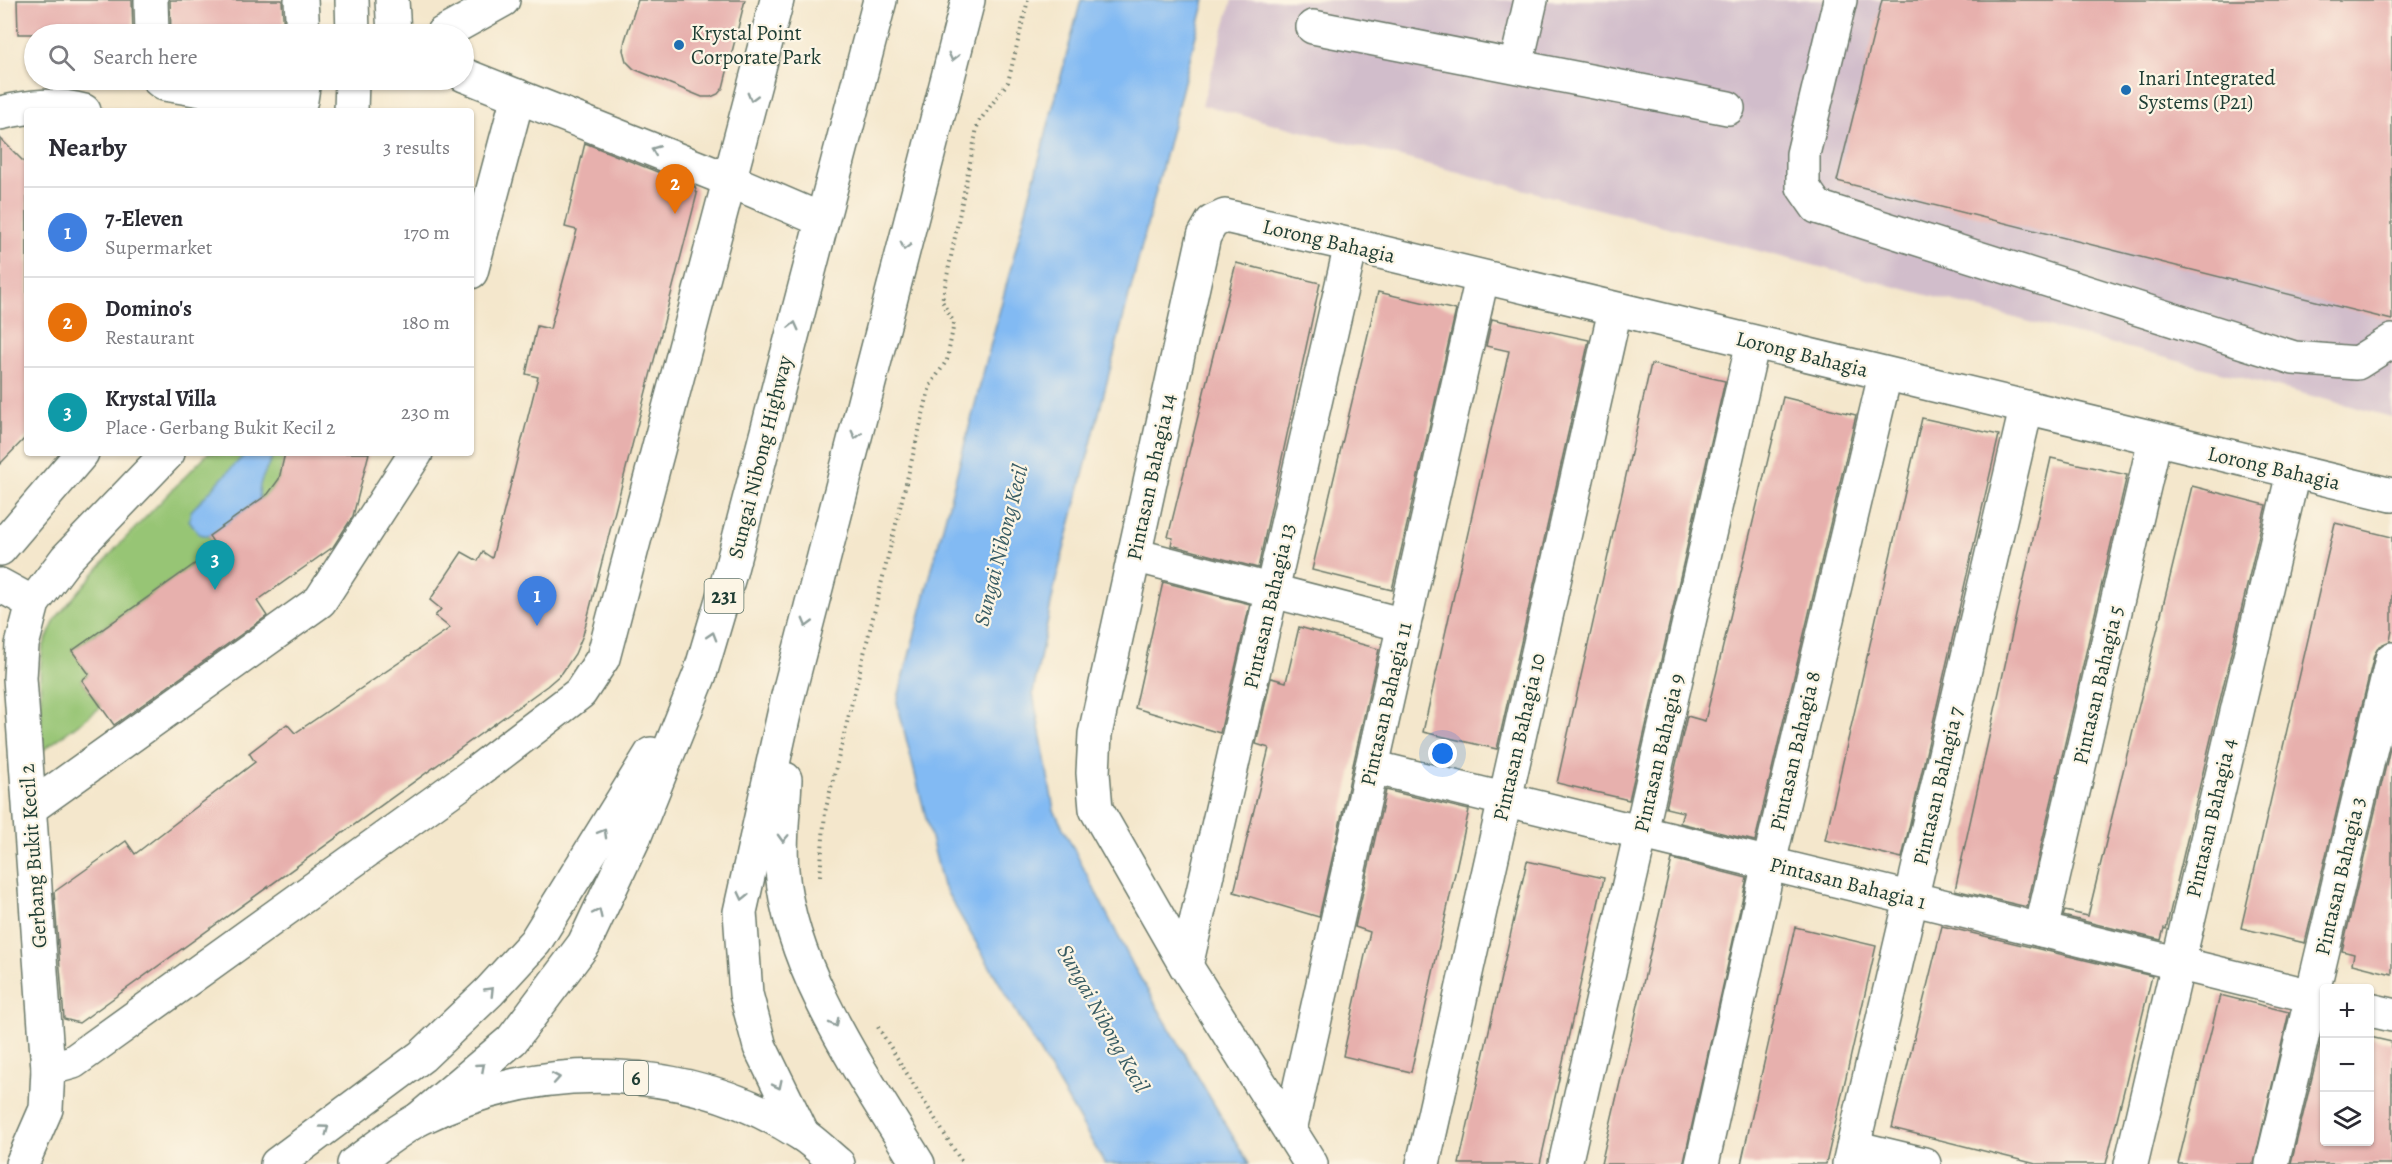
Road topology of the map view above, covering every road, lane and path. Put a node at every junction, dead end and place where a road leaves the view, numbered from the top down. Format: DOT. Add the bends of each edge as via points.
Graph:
graph roads {
  1 [pos="151,0"];
  2 [pos="302,0"];
  3 [pos="352,0"];
  4 [pos="393,0"];
  5 [pos="503,0"];
  6 [pos="777,0"];
  7 [pos="880,0"];
  8 [pos="968,0"];
  9 [pos="1028,0"];
  10 [pos="1531,0"];
  11 [pos="1840,0"];
  12 [pos="152,24"];
  13 [pos="303,24"];
  14 [pos="353,24"];
  15 [pos="393,24"];
  16 [pos="460,24"];
  17 [pos="1313,27"];
  18 [pos="1516,66"];
  19 [pos="474,79"];
  20 [pos="202,90"];
  21 [pos="302,90"];
  22 [pos="352,90"];
  23 [pos="518,96"];
  24 [pos="73,108"];
  25 [pos="351,108"];
  26 [pos="1728,108"];
  27 [pos="0,113"];
  28 [pos="725,192"];
  29 [pos="822,220"];
  30 [pos="1212,222"];
  31 [pos="1351,245"];
  32 [pos="474,261"];
  33 [pos="1482,278"];
  34 [pos="1615,310"];
  35 [pos="2392,340"];
  36 [pos="1753,342"];
  37 [pos="1885,375"];
  38 [pos="2026,409"];
  39 [pos="2155,439"];
  40 [pos="79,456"];
  41 [pos="165,456"];
  42 [pos="414,456"];
  43 [pos="2293,473"];
  44 [pos="2392,495"];
  45 [pos="0,549"];
  46 [pos="1134,555"];
  47 [pos="0,585"];
  48 [pos="1272,591"];
  49 [pos="33,603"];
  50 [pos="0,612"];
  51 [pos="1404,624"];
  52 [pos="2392,659"];
  53 [pos="700,674"];
  54 [pos="788,696"];
  55 [pos="1372,767"];
  56 [pos="1505,800"];
  57 [pos="30,808"];
  58 [pos="1641,833"];
  59 [pos="1769,863"];
  60 [pos="820,879"];
  61 [pos="1911,898"];
  62 [pos="2041,930"];
  63 [pos="2177,963"];
  64 [pos="1186,966"];
  65 [pos="2318,997"];
  66 [pos="2374,1011"];
  67 [pos="2392,1015"];
  68 [pos="877,1024"];
  69 [pos="48,1069"];
  70 [pos="420,1118"];
  71 [pos="1290,1130"];
  72 [pos="803,1135"];
  73 [pos="1851,1156"];
  74 [pos="22,1164"];
  75 [pos="278,1164"];
  76 [pos="354,1164"];
  77 [pos="838,1164"];
  78 [pos="918,1164"];
  79 [pos="963,1164"];
  80 [pos="1311,1164"];
  81 [pos="1423,1164"];
  82 [pos="1565,1164"];
  83 [pos="1702,1164"];
  84 [pos="1924,1164"];
  85 [pos="2131,1164"];
  86 [pos="2272,1164"];
  1 -- 12 [label="street"];
  2 -- 13 [label="street"];
  3 -- 14 [label="street"];
  4 -- 15 [label="street"];
  5 -- 16 [label="street"];
  6 -- 28 [label="street, one-way"];
  7 -- 29 [label="street, Sungai Nibong Highway / 231"];
  8 -- 54 [label="street, one-way"];
  9 -- 60 [label="path" via="1008,82 978,123 942,301 954,323 947,360 930,386 825,812"];
  10 -- 18 [label="street"];
  11 -- 35 [label="street" via="1803,154 1803,187 1817,207 2294,358 2357,363"];
  17 -- 18 [label="street"];
  18 -- 26 [label="street"];
  19 -- 23 [label="street"];
  20 -- 21 [label="street" via="290,104 301,100"];
  22 -- 25 [label="street"];
  28 -- 23 [label="street, one-way"];
  23 -- 32 [label="street"];
  24 -- 27 [label="street" via="33,105"];
  28 -- 29 [label="street"];
  28 -- 69 [label="street" via="603,658 580,693 73,1062"];
  53 -- 29 [label="street, Sungai Nibong Highway / 231, one-way"];
  30 -- 31 [label="street, Lorong Bahagia" via="1225,216"];
  30 -- 46 [label="street, Pintasan Bahagia 14" via="1204,236"];
  31 -- 33 [label="street, Lorong Bahagia"];
  31 -- 48 [label="street, Pintasan Bahagia 13"];
  33 -- 34 [label="street, Lorong Bahagia"];
  33 -- 51 [label="street, Pintasan Bahagia 11"];
  34 -- 36 [label="street, Lorong Bahagia"];
  34 -- 56 [label="street, Pintasan Bahagia 10"];
  36 -- 37 [label="street, Lorong Bahagia"];
  36 -- 58 [label="street, Pintasan Bahagia 9"];
  37 -- 38 [label="street, Lorong Bahagia"];
  37 -- 59 [label="street, Pintasan Bahagia 8"];
  38 -- 39 [label="street, Lorong Bahagia"];
  38 -- 61 [label="street, Pintasan Bahagia 7"];
  39 -- 43 [label="street, Lorong Bahagia"];
  39 -- 62 [label="street, Pintasan Bahagia 5"];
  40 -- 45 [label="street"];
  41 -- 49 [label="street, Gerbang Bukit Kecil 2" via="66,559"];
  42 -- 57 [label="street" via="320,601"];
  43 -- 44 [label="street, Lorong Bahagia"];
  43 -- 63 [label="street, Pintasan Bahagia 4"];
  46 -- 48 [label="street"];
  46 -- 64 [label="street, Pintasan Bahagia 14" via="1095,734 1096,809"];
  47 -- 49 [label="street"];
  48 -- 51 [label="street"];
  48 -- 64 [label="street, Pintasan Bahagia 13"];
  49 -- 50 [label="street"];
  49 -- 57 [label="street, Gerbang Bukit Kecil 2" via="22,645 20,678"];
  51 -- 55 [label="street, Pintasan Bahagia 11"];
  52 -- 65 [label="street, Pintasan Bahagia 3"];
  70 -- 53 [label="street, Sungai Nibong Highway / 231, one-way" via="512,1040 584,944 634,838"];
  75 -- 53 [label="street, one-way" via="422,1056 535,942"];
  54 -- 72 [label="street, one-way" via="740,912 746,994 760,1047"];
  54 -- 78 [label="street, one-way" via="782,870 792,923 808,972 860,1070"];
  55 -- 56 [label="street, Pintasan Bahagia 1"];
  55 -- 71 [label="street, Pintasan Bahagia 11"];
  56 -- 58 [label="street, Pintasan Bahagia 1"];
  56 -- 81 [label="street, Pintasan Bahagia 10"];
  57 -- 69 [label="street, Gerbang Bukit Kecil 2"];
  58 -- 59 [label="street, Pintasan Bahagia 1"];
  58 -- 82 [label="street, Pintasan Bahagia 9"];
  59 -- 61 [label="street, Pintasan Bahagia 1"];
  59 -- 83 [label="street, Pintasan Bahagia 8"];
  61 -- 62 [label="street, Pintasan Bahagia 1"];
  61 -- 73 [label="street, Pintasan Bahagia 7"];
  62 -- 63 [label="street, Pintasan Bahagia 1"];
  63 -- 65 [label="street, Pintasan Bahagia 1"];
  63 -- 85 [label="street, Pintasan Bahagia 4"];
  64 -- 71 [label="street, Pintasan Bahagia 14"];
  65 -- 86 [label="street, Pintasan Bahagia 3"];
  66 -- 67 [label="street"];
  68 -- 79 [label="path"];
  69 -- 74 [label="street, Gerbang Bukit Kecil 2" via="46,1109"];
  70 -- 72 [label="street, 6, one-way" via="495,1089 574,1075 654,1078 732,1099"];
  70 -- 76 [label="street, 6"];
  71 -- 80 [label="street, Pintasan Bahagia 14"];
  72 -- 77 [label="street, 6"];
  73 -- 84 [label="street"];
}
